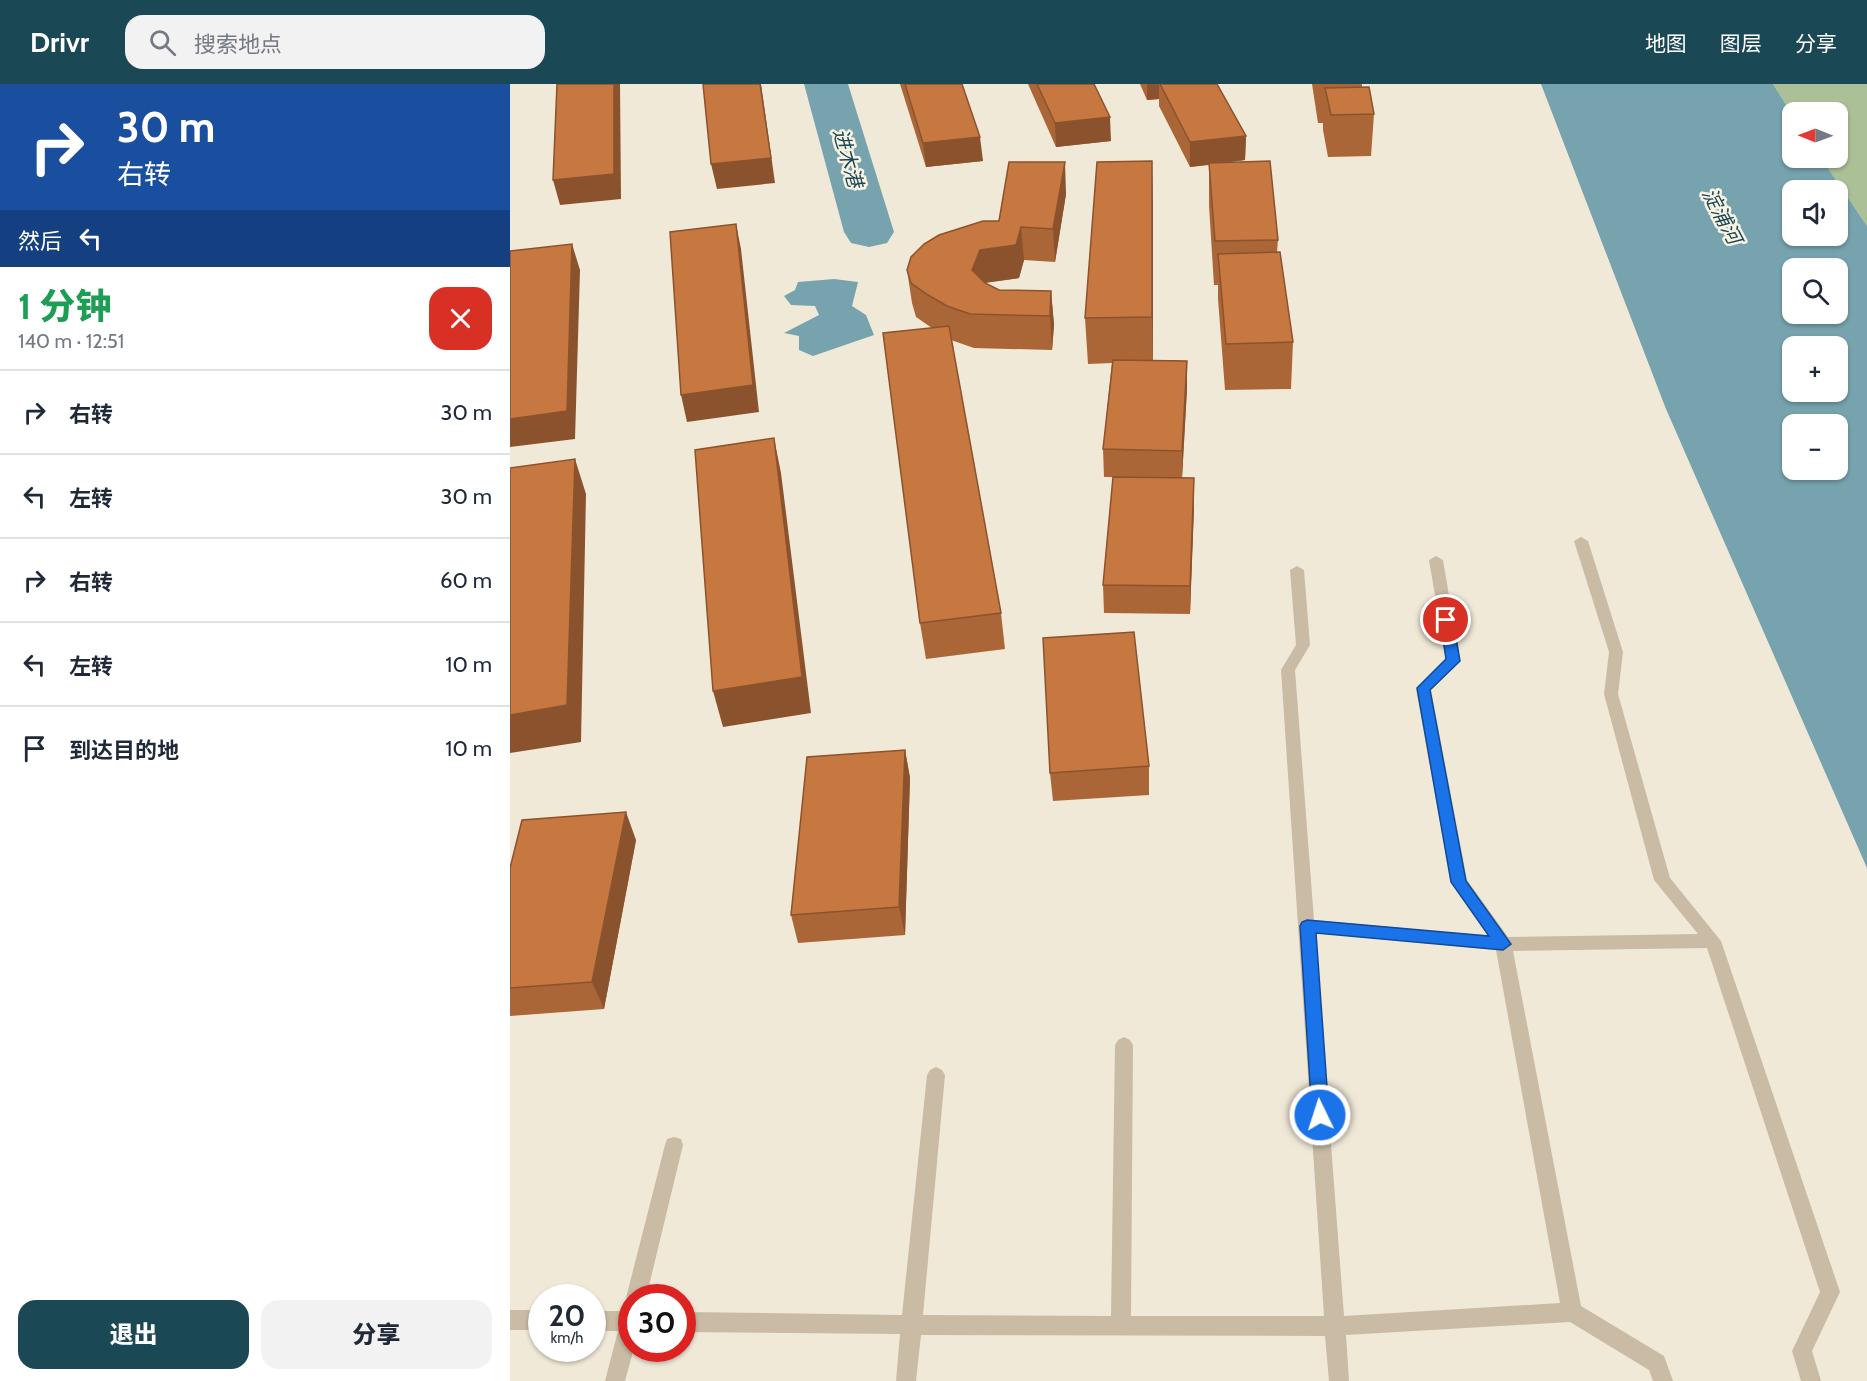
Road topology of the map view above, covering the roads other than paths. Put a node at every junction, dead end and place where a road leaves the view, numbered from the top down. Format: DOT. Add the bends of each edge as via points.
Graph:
graph roads {
  1 [pos="1581,541"];
  2 [pos="1436,560"];
  3 [pos="1297,570"];
  4 [pos="1307,926"];
  5 [pos="1713,941"];
  6 [pos="1503,944"];
  7 [pos="1124,1045"];
  8 [pos="936,1075"];
  9 [pos="674,1145"];
  10 [pos="639,1284"];
  11 [pos="1572,1312"];
  12 [pos="510,1320"];
  13 [pos="528,1320"];
  14 [pos="696,1322"];
  15 [pos="911,1325"];
  16 [pos="1121,1326"];
  17 [pos="1335,1326"];
  18 [pos="620,1362"];
  19 [pos="615,1381"];
  20 [pos="906,1381"];
  21 [pos="1339,1381"];
  22 [pos="1663,1381"];
  23 [pos="1811,1381"];
  1 -- 5 [label="street" via="1616,652 1611,694 1662,880"];
  2 -- 6 [label="street" via="1453,661 1423,688 1459,882"];
  3 -- 4 [label="street" via="1303,645 1288,670"];
  4 -- 6 [label="street"];
  4 -- 17 [label="street"];
  5 -- 6 [label="street"];
  5 -- 23 [label="street" via="1830,1292 1802,1351"];
  6 -- 11 [label="street"];
  7 -- 16 [label="street"];
  8 -- 15 [label="street"];
  9 -- 10 [label="street"];
  11 -- 17 [label="street"];
  11 -- 22 [label="street" via="1657,1363"];
  12 -- 13 [label="street"];
  14 -- 15 [label="street"];
  15 -- 16 [label="street"];
  15 -- 20 [label="street"];
  16 -- 17 [label="street"];
  17 -- 21 [label="street"];
  18 -- 19 [label="street"];
}
